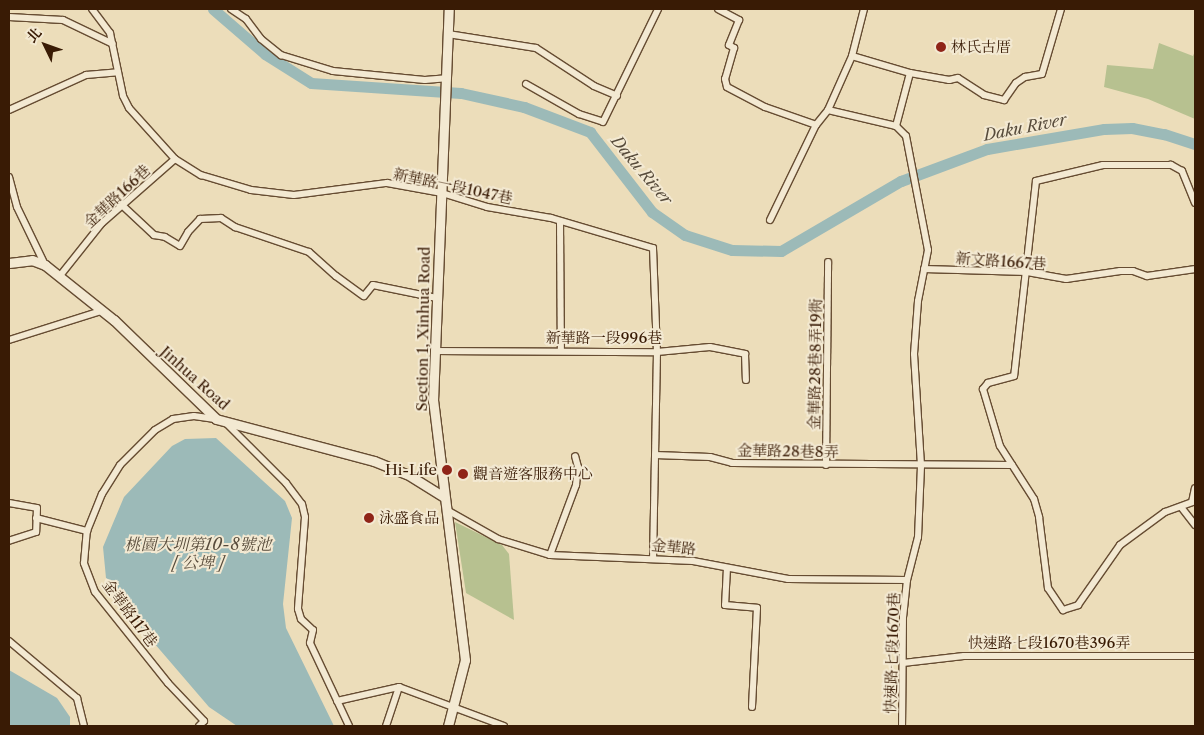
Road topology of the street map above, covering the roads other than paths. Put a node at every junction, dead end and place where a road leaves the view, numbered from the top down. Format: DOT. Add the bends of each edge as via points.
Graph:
graph roads {
  1 [pos="92,9"];
  2 [pos="231,9"];
  3 [pos="449,9"];
  4 [pos="658,9"];
  5 [pos="718,9"];
  6 [pos="864,9"];
  7 [pos="1061,9"];
  8 [pos="9,17"];
  9 [pos="448,34"];
  10 [pos="113,44"];
  11 [pos="852,56"];
  12 [pos="118,72"];
  13 [pos="910,74"];
  14 [pos="446,78"];
  15 [pos="526,84"];
  16 [pos="617,96"];
  17 [pos="9,110"];
  18 [pos="828,110"];
  19 [pos="816,125"];
  20 [pos="896,126"];
  21 [pos="175,159"];
  22 [pos="9,177"];
  23 [pos="442,193"];
  24 [pos="1195,203"];
  25 [pos="124,207"];
  26 [pos="770,220"];
  27 [pos="560,221"];
  28 [pos="828,262"];
  29 [pos="9,263"];
  30 [pos="45,265"];
  31 [pos="924,269"];
  32 [pos="1195,269"];
  33 [pos="1027,272"];
  34 [pos="59,277"];
  35 [pos="437,298"];
  36 [pos="101,311"];
  37 [pos="9,340"];
  38 [pos="561,350"];
  39 [pos="434,351"];
  40 [pos="657,352"];
  41 [pos="746,380"];
  42 [pos="216,419"];
  43 [pos="226,423"];
  44 [pos="655,455"];
  45 [pos="575,456"];
  46 [pos="826,465"];
  47 [pos="1012,465"];
  48 [pos="921,466"];
  49 [pos="1195,488"];
  50 [pos="444,497"];
  51 [pos="9,503"];
  52 [pos="1181,507"];
  53 [pos="447,510"];
  54 [pos="36,518"];
  55 [pos="1194,522"];
  56 [pos="87,531"];
  57 [pos="9,541"];
  58 [pos="550,554"];
  59 [pos="654,557"];
  60 [pos="727,568"];
  61 [pos="907,580"];
  62 [pos="9,641"];
  63 [pos="1195,656"];
  64 [pos="903,663"];
  65 [pos="399,687"];
  66 [pos="337,701"];
  67 [pos="454,706"];
  68 [pos="752,707"];
  69 [pos="84,726"];
  70 [pos="199,726"];
  71 [pos="349,726"];
  72 [pos="386,726"];
  73 [pos="448,726"];
  74 [pos="504,726"];
  75 [pos="902,726"];
  1 -- 10 [label="street, 新華路一段1047巷" via="110,33"];
  2 -- 14 [label="street" via="246,18 261,39 281,55 333,71 425,80"];
  3 -- 9 [label="street, Section 1, Xinhua Road"];
  4 -- 16 [label="street"];
  5 -- 19 [label="street" via="739,20 729,45 734,48 725,79 727,87 765,107"];
  6 -- 11 [label="street"];
  7 -- 13 [label="street" via="1042,74 1025,77 1016,83 1004,100 984,95 958,78 949,80"];
  8 -- 10 [label="street" via="63,20"];
  9 -- 14 [label="street, Section 1, Xinhua Road"];
  9 -- 16 [label="street" via="536,48 594,86"];
  10 -- 12 [label="street, 新華路一段1047巷"];
  11 -- 13 [label="street"];
  11 -- 18 [label="street"];
  12 -- 17 [label="street" via="86,75"];
  12 -- 21 [label="street, 新華路一段1047巷" via="129,108"];
  13 -- 20 [label="street"];
  14 -- 23 [label="street, Section 1, Xinhua Road"];
  15 -- 16 [label="street" via="580,114 604,122"];
  18 -- 19 [label="street"];
  18 -- 20 [label="street"];
  19 -- 26 [label="street"];
  20 -- 31 [label="street, 快速路七段1670巷" via="906,136 919,199 928,250"];
  21 -- 23 [label="street, 新華路一段1047巷" via="201,175 251,190 316,194 387,183"];
  21 -- 25 [label="street, 金華路166巷"];
  22 -- 30 [label="street" via="17,207"];
  23 -- 27 [label="street, 新華路一段1047巷" via="486,208"];
  23 -- 35 [label="street, Section 1, Xinhua Road"];
  24 -- 33 [label="street" via="1182,171 1171,165 1103,166 1038,180 1034,184"];
  25 -- 34 [label="street, 金華路166巷" via="102,223"];
  25 -- 35 [label="street" via="154,235 180,246 200,219 221,218 235,227 309,252 364,296 373,285"];
  27 -- 38 [label="street"];
  27 -- 40 [label="street, 新華路一段1047巷" via="653,248"];
  28 -- 46 [label="street, 金華路28巷8弄19衖"];
  29 -- 30 [label="street" via="32,260"];
  30 -- 34 [label="street, Jinhua Road"];
  31 -- 33 [label="street, 新文路1667巷"];
  31 -- 48 [label="street, 快速路七段1670巷" via="914,354"];
  32 -- 33 [label="street, 新文路1667巷" via="1146,276 1120,271 1066,279"];
  33 -- 47 [label="street" via="1014,376 988,383 983,388 1000,446"];
  34 -- 36 [label="street, Jinhua Road"];
  35 -- 39 [label="street, Section 1, Xinhua Road"];
  36 -- 37 [label="street"];
  36 -- 42 [label="street, Jinhua Road"];
  38 -- 39 [label="street, 新華路一段996巷"];
  38 -- 40 [label="street, 新華路一段996巷"];
  39 -- 50 [label="street, Section 1, Xinhua Road" via="433,401"];
  40 -- 41 [label="street, 新華路一段996巷" via="697,351 710,347 745,354"];
  40 -- 44 [label="street"];
  42 -- 43 [label="street, Jinhua Road"];
  42 -- 56 [label="street, 金華路117巷" via="194,416 173,419 155,430 120,465 102,494"];
  43 -- 50 [label="street, Jinhua Road" via="374,461 407,474"];
  43 -- 66 [label="street" via="286,483 302,504 305,517 298,609 301,619 313,630 310,644"];
  44 -- 46 [label="street, 金華路28巷8弄" via="710,457 732,464"];
  44 -- 59 [label="street"];
  45 -- 58 [label="street" via="578,467 576,485"];
  46 -- 48 [label="street, 金華路28巷8弄"];
  47 -- 48 [label="street, 金華路28巷8弄"];
  47 -- 52 [label="street" via="1034,499 1048,588 1063,610 1078,605 1102,568 1127,539 1165,512"];
  48 -- 61 [label="street, 快速路七段1670巷" via="918,537"];
  49 -- 52 [label="street" via="1192,502"];
  50 -- 53 [label="street, Section 1, Xinhua Road"];
  51 -- 54 [label="street" via="37,508"];
  52 -- 55 [label="street"];
  53 -- 58 [label="street, 金華路" via="498,539"];
  53 -- 67 [label="street, Section 1, Xinhua Road" via="465,660"];
  54 -- 56 [label="street"];
  54 -- 57 [label="street" via="36,532"];
  56 -- 70 [label="street, 金華路117巷" via="84,563 95,592 168,683 204,721"];
  58 -- 59 [label="street, 金華路"];
  59 -- 60 [label="street, 金華路"];
  60 -- 61 [label="street, 金華路" via="788,579"];
  60 -- 68 [label="street" via="725,605 757,608"];
  61 -- 64 [label="street, 快速路七段1670巷"];
  62 -- 69 [label="street" via="77,698"];
  63 -- 64 [label="street, 快速路七段1670巷396弄" via="964,656"];
  64 -- 75 [label="street, 快速路七段1670巷"];
  65 -- 66 [label="street"];
  65 -- 67 [label="street"];
  65 -- 72 [label="street"];
  66 -- 71 [label="street"];
  67 -- 73 [label="street, Section 1, Xinhua Road"];
  67 -- 74 [label="street"];
}
